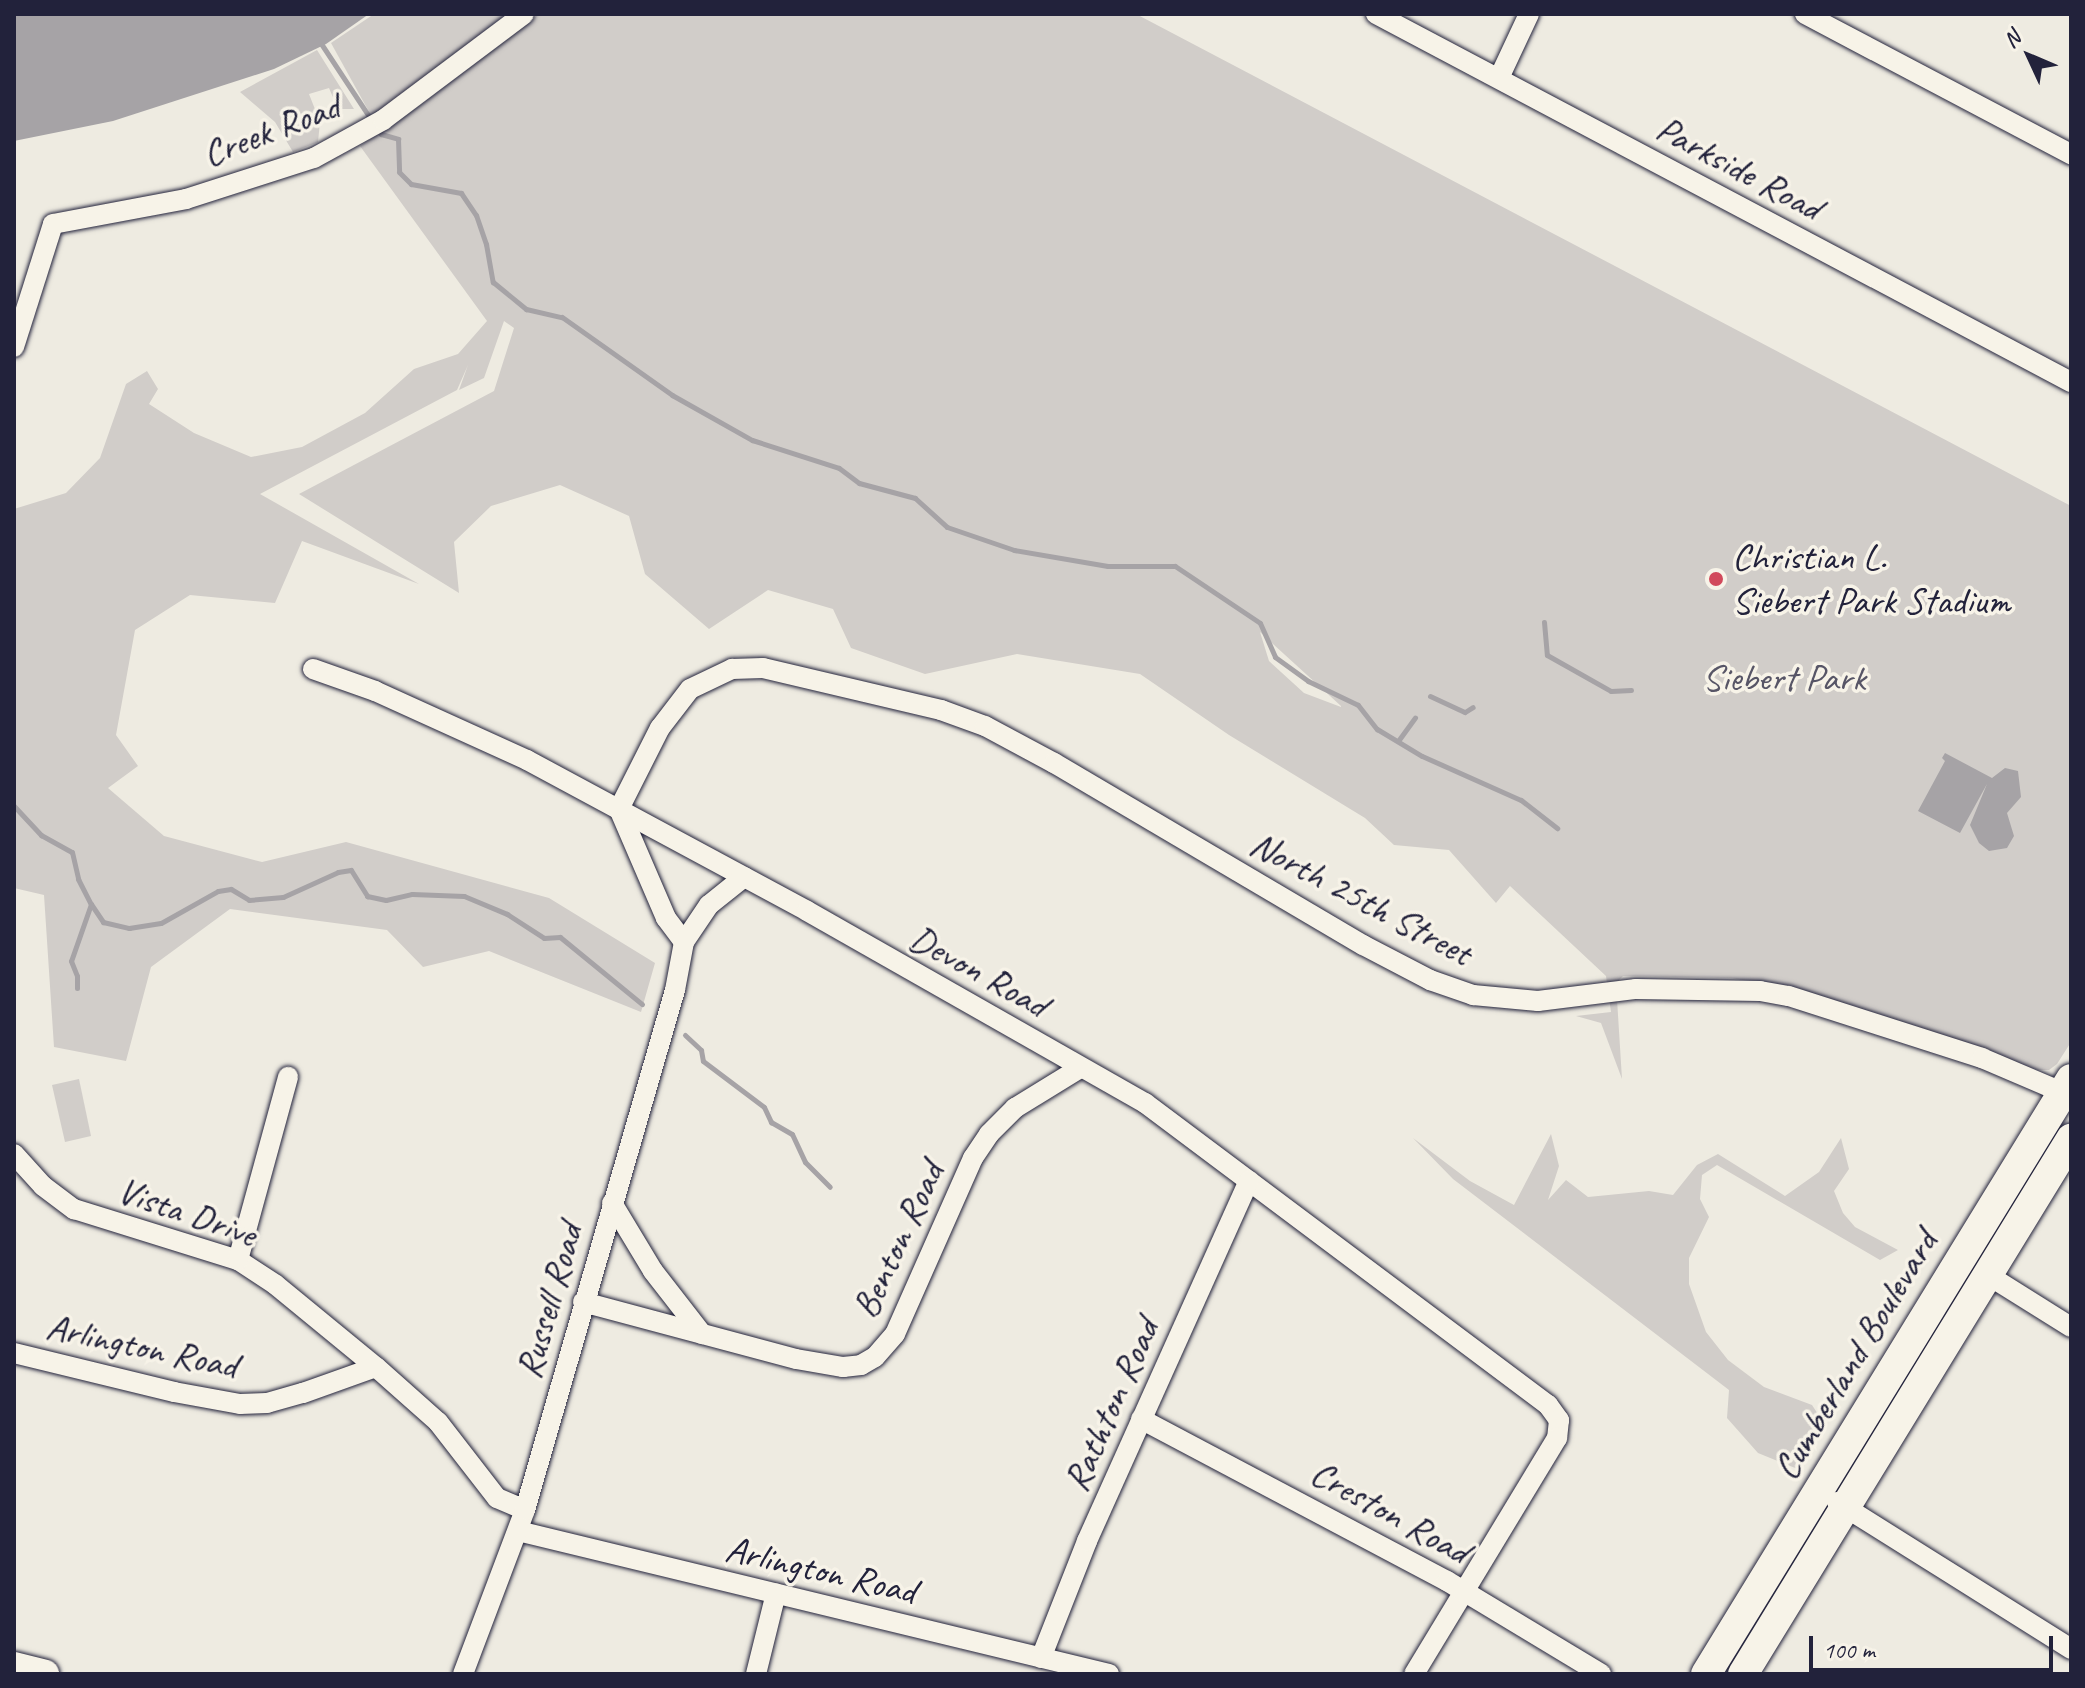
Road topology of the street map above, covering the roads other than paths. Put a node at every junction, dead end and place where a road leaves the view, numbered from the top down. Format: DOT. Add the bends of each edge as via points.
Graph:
graph roads {
  1 [pos="524,14"];
  2 [pos="1376,14"];
  3 [pos="1529,14"];
  4 [pos="1805,14"];
  5 [pos="1499,78"];
  6 [pos="2071,154"];
  7 [pos="14,347"];
  8 [pos="2071,382"];
  9 [pos="313,669"];
  10 [pos="619,809"];
  11 [pos="744,877"];
  12 [pos="684,942"];
  13 [pos="1080,1068"];
  14 [pos="288,1077"];
  15 [pos="2068,1089"];
  16 [pos="2071,1139"];
  17 [pos="14,1154"];
  18 [pos="1249,1181"];
  19 [pos="612,1203"];
  20 [pos="238,1260"];
  21 [pos="1988,1275"];
  22 [pos="583,1302"];
  23 [pos="2071,1327"];
  24 [pos="702,1334"];
  25 [pos="14,1353"];
  26 [pos="376,1367"];
  27 [pos="1141,1419"];
  28 [pos="1819,1490"];
  29 [pos="1845,1507"];
  30 [pos="525,1510"];
  31 [pos="518,1531"];
  32 [pos="1465,1592"];
  33 [pos="776,1593"];
  34 [pos="2071,1649"];
  35 [pos="1041,1658"];
  36 [pos="14,1666"];
  37 [pos="45,1674"];
  38 [pos="463,1674"];
  39 [pos="756,1674"];
  40 [pos="1109,1674"];
  41 [pos="1414,1674"];
  42 [pos="1601,1674"];
  43 [pos="1706,1674"];
  44 [pos="1743,1674"];
  1 -- 7 [label="street, Creek Road" via="383,120 314,158 223,188 53,224"];
  2 -- 5 [label="street, Parkside Road"];
  3 -- 5 [label="street"];
  4 -- 6 [label="street"];
  5 -- 8 [label="street, Parkside Road"];
  9 -- 10 [label="street, Devon Road" via="455,726"];
  10 -- 11 [label="street, Devon Road"];
  10 -- 12 [label="street" via="666,918"];
  10 -- 15 [label="street, North 25th Street" via="660,728 690,689 732,669 763,668 941,710 985,726 1363,945 1430,980 1473,995 1538,1001 1636,989 1760,991 1789,996"];
  11 -- 12 [label="street, Russell Road" via="709,905"];
  11 -- 13 [label="street, Devon Road"];
  12 -- 19 [label="street, Russell Road" via="675,990"];
  13 -- 18 [label="street, Devon Road" via="1145,1103"];
  13 -- 24 [label="street, Benton Road" via="1015,1108 989,1134 973,1158 895,1334 875,1357 843,1367 820,1365"];
  14 -- 20 [label="street"];
  15 -- 28 [label="main road, Cumberland Boulevard"];
  16 -- 21 [label="main road, Cumberland Boulevard"];
  17 -- 20 [label="street, Vista Drive" via="74,1209"];
  18 -- 27 [label="street, Rathton Road"];
  18 -- 32 [label="street, Devon Road" via="1548,1405 1559,1420 1545,1463"];
  19 -- 22 [label="street, Russell Road"];
  19 -- 24 [label="street" via="653,1271"];
  20 -- 26 [label="street, Vista Drive"];
  21 -- 23 [label="street"];
  21 -- 29 [label="main road, Cumberland Boulevard"];
  22 -- 24 [label="street, Benton Road"];
  22 -- 30 [label="street, Russell Road"];
  25 -- 26 [label="street, Arlington Road" via="240,1404 267,1403"];
  26 -- 30 [label="street" via="438,1422 487,1488 506,1504"];
  27 -- 32 [label="street, Creston Road"];
  27 -- 35 [label="street, Rathton Road"];
  28 -- 29 [label="street"];
  28 -- 43 [label="main road, Cumberland Boulevard"];
  29 -- 34 [label="street"];
  29 -- 44 [label="main road, Cumberland Boulevard"];
  30 -- 31 [label="street, Russell Road"];
  31 -- 33 [label="street, Arlington Road"];
  31 -- 38 [label="street, Russell Road"];
  32 -- 41 [label="street"];
  32 -- 42 [label="street, Creston Road"];
  33 -- 35 [label="street, Arlington Road"];
  33 -- 39 [label="street"];
  35 -- 40 [label="street, Arlington Road"];
  36 -- 37 [label="street"];
}
